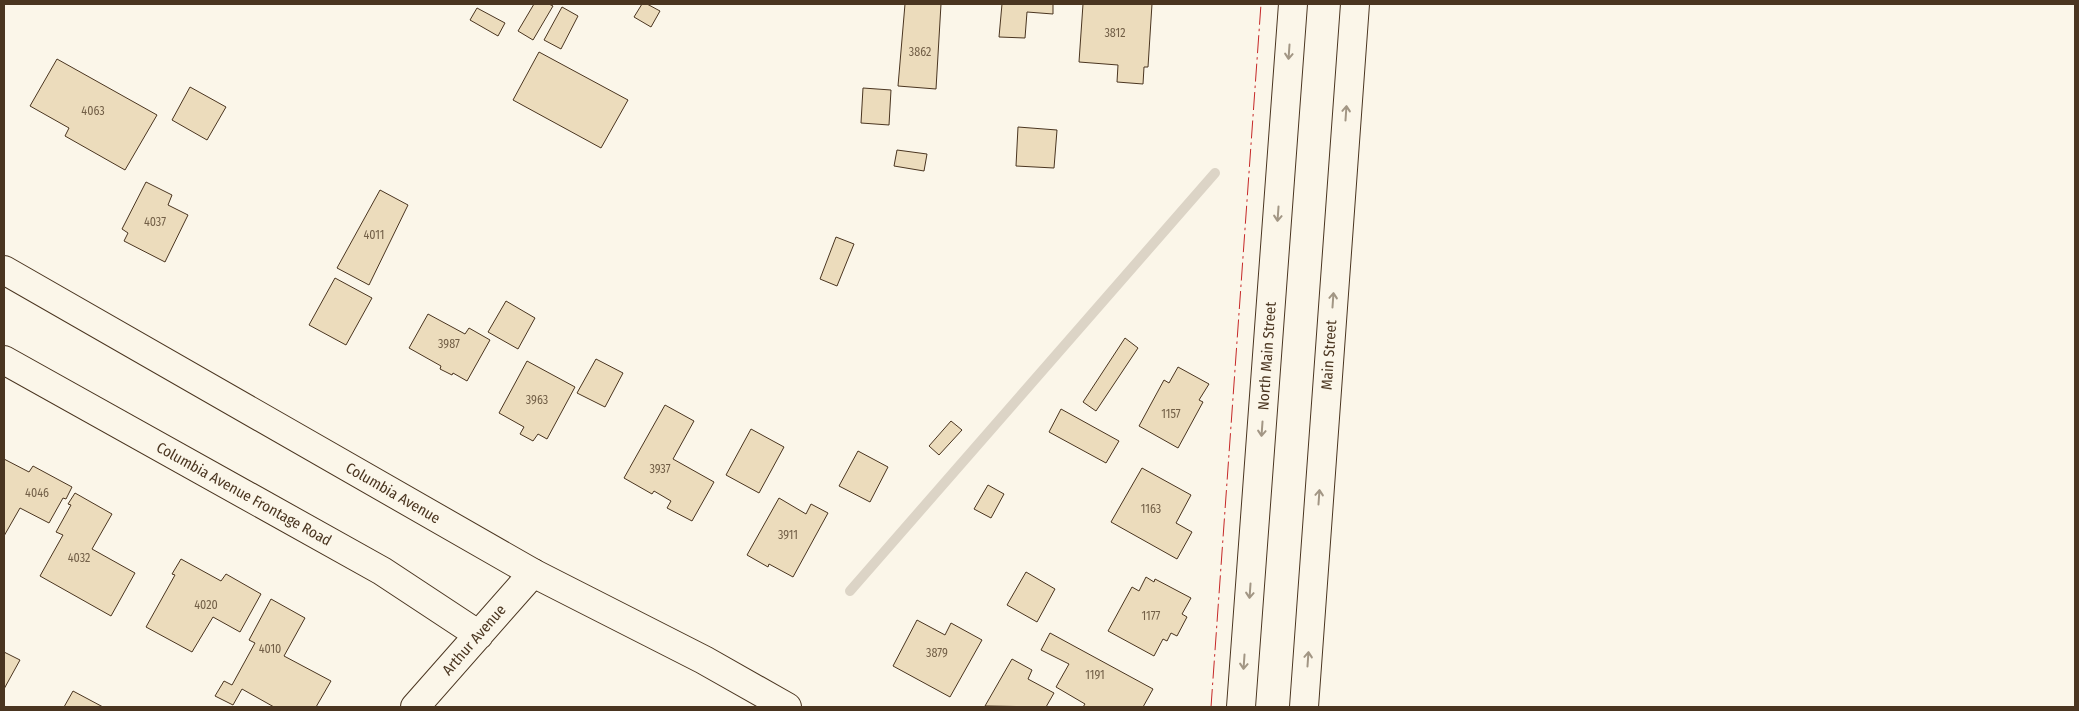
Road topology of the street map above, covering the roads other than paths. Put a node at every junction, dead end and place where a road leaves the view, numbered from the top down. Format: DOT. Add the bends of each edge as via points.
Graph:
graph roads {
  1 [pos="1293,4"];
  2 [pos="1355,4"];
  3 [pos="4,270"];
  4 [pos="4,360"];
  5 [pos="533,573"];
  6 [pos="479,635"];
  7 [pos="415,707"];
  8 [pos="787,707"];
  9 [pos="1241,707"];
  10 [pos="1304,707"];
  1 -- 9 [label="street, North Main Street, one-way"];
  10 -- 2 [label="street, Main Street, one-way"];
  3 -- 5 [label="street, Columbia Avenue"];
  4 -- 6 [label="street, Columbia Avenue Frontage Road" via="382,571"];
  5 -- 6 [label="street, Arthur Avenue"];
  5 -- 8 [label="street, Columbia Avenue" via="704,660"];
  6 -- 7 [label="street, Arthur Avenue"];
}
